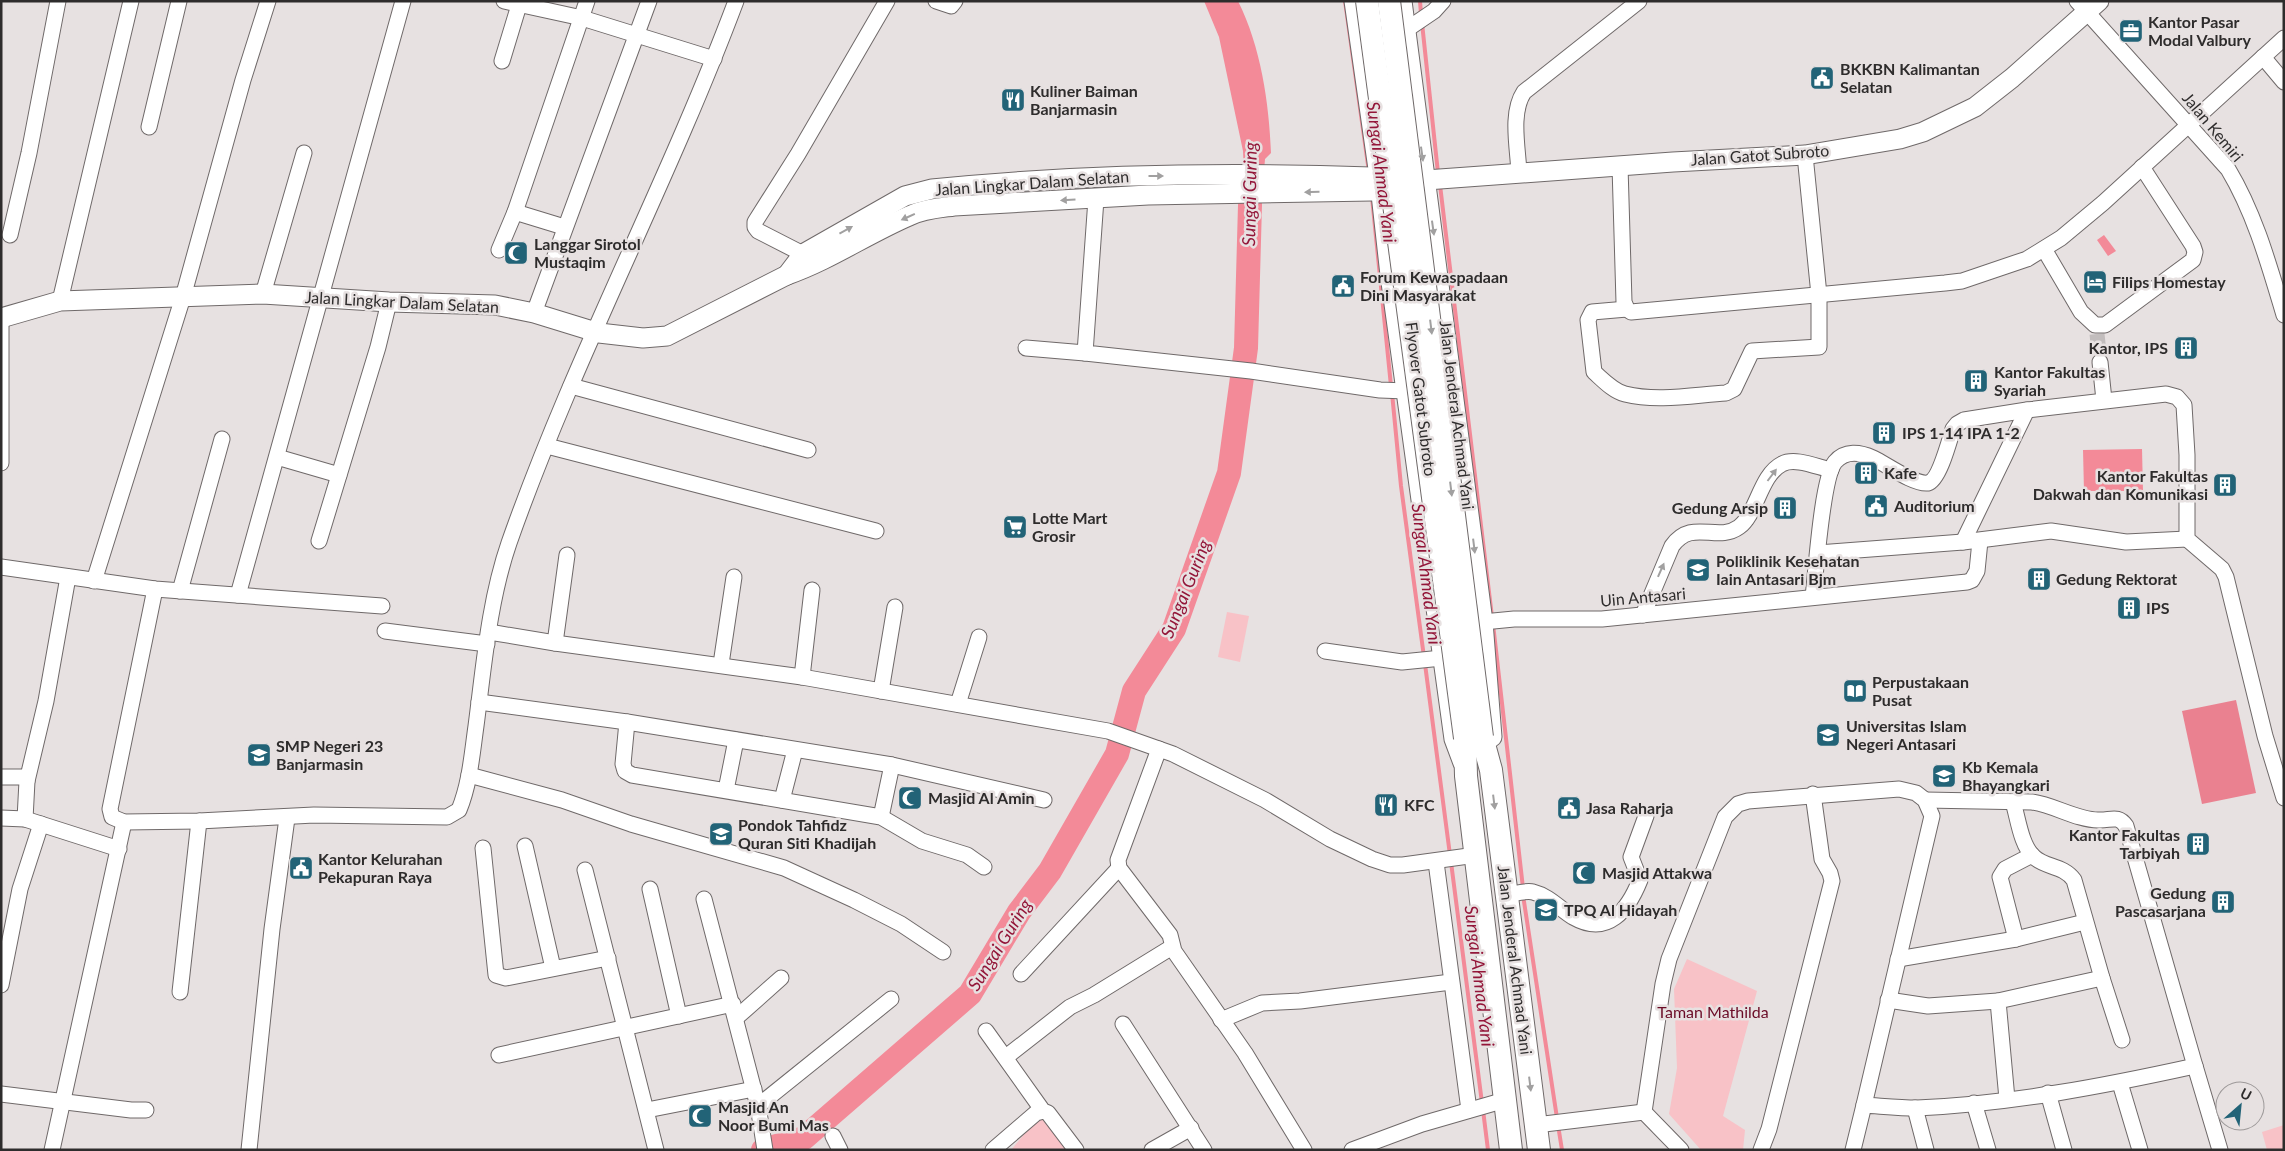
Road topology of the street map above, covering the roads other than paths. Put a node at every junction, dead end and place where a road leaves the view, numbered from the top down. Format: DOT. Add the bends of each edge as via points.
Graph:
graph roads {
  1 [pos="58,1"];
  2 [pos="131,1"];
  3 [pos="179,1"];
  4 [pos="268,1"];
  5 [pos="403,1"];
  6 [pos="587,1"];
  7 [pos="649,1"];
  8 [pos="736,1"];
  9 [pos="887,1"];
  10 [pos="936,1"];
  11 [pos="956,1"];
  12 [pos="1354,1"];
  13 [pos="1367,1"];
  14 [pos="1389,1"];
  15 [pos="1402,1"];
  16 [pos="1443,1"];
  17 [pos="1638,1"];
  18 [pos="517,3"];
  19 [pos="2088,5"];
  20 [pos="582,18"];
  21 [pos="1417,23"];
  22 [pos="638,34"];
  23 [pos="2284,38"];
  24 [pos="2262,57"];
  25 [pos="714,59"];
  26 [pos="502,61"];
  27 [pos="2284,82"];
  28 [pos="1412,85"];
  29 [pos="1366,86"];
  30 [pos="2189,124"];
  31 [pos="149,127"];
  32 [pos="304,153"];
  33 [pos="1805,155"];
  34 [pos="1620,166"];
  35 [pos="2142,167"];
  36 [pos="1519,173"];
  37 [pos="1434,179"];
  38 [pos="1240,183"];
  39 [pos="1369,183"];
  40 [pos="1096,198"];
  41 [pos="516,212"];
  42 [pos="564,227"];
  43 [pos="10,235"];
  44 [pos="2044,248"];
  45 [pos="500,250"];
  46 [pos="808,260"];
  47 [pos="1438,269"];
  48 [pos="1390,275"];
  49 [pos="263,294"];
  50 [pos="1819,295"];
  51 [pos="182,296"];
  52 [pos="322,297"];
  53 [pos="60,301"];
  54 [pos="389,302"];
  55 [pos="1627,309"];
  56 [pos="534,313"];
  57 [pos="2284,315"];
  58 [pos="1,318"];
  59 [pos="595,331"];
  60 [pos="1026,348"];
  61 [pos="1085,353"];
  62 [pos="2100,362"];
  63 [pos="571,386"];
  64 [pos="1401,391"];
  65 [pos="2104,400"];
  66 [pos="2027,410"];
  67 [pos="222,439"];
  68 [pos="547,446"];
  69 [pos="808,450"];
  70 [pos="277,457"];
  71 [pos="1,463"];
  72 [pos="1831,470"];
  73 [pos="339,475"];
  74 [pos="876,531"];
  75 [pos="2187,539"];
  76 [pos="319,541"];
  77 [pos="1980,541"];
  78 [pos="1963,542"];
  79 [pos="1818,553"];
  80 [pos="567,555"];
  81 [pos="1,567"];
  82 [pos="68,577"];
  83 [pos="734,577"];
  84 [pos="94,581"];
  85 [pos="155,589"];
  86 [pos="180,590"];
  87 [pos="812,590"];
  88 [pos="238,595"];
  89 [pos="1813,597"];
  90 [pos="382,606"];
  91 [pos="895,607"];
  92 [pos="1643,615"];
  93 [pos="1486,621"];
  94 [pos="385,631"];
  95 [pos="979,637"];
  96 [pos="488,638"];
  97 [pos="555,643"];
  98 [pos="1325,651"];
  99 [pos="1442,658"];
  100 [pos="721,664"];
  101 [pos="802,676"];
  102 [pos="881,690"];
  103 [pos="479,702"];
  104 [pos="958,704"];
  105 [pos="627,722"];
  106 [pos="1474,737"];
  107 [pos="736,740"];
  108 [pos="1159,749"];
  109 [pos="795,750"];
  110 [pos="892,765"];
  111 [pos="1490,770"];
  112 [pos="1466,772"];
  113 [pos="469,775"];
  114 [pos="1,777"];
  115 [pos="27,781"];
  116 [pos="726,790"];
  117 [pos="1813,794"];
  118 [pos="2284,798"];
  119 [pos="782,800"];
  120 [pos="1044,800"];
  121 [pos="1925,800"];
  122 [pos="2013,802"];
  123 [pos="1646,816"];
  124 [pos="881,817"];
  125 [pos="1,818"];
  126 [pos="287,818"];
  127 [pos="25,819"];
  128 [pos="124,822"];
  129 [pos="198,822"];
  130 [pos="41,824"];
  131 [pos="525,846"];
  132 [pos="482,848"];
  133 [pos="119,849"];
  134 [pos="2032,855"];
  135 [pos="1469,856"];
  136 [pos="1439,861"];
  137 [pos="984,868"];
  138 [pos="1118,868"];
  139 [pos="585,870"];
  140 [pos="650,889"];
  141 [pos="1518,893"];
  142 [pos="704,899"];
  143 [pos="2086,922"];
  144 [pos="2016,939"];
  145 [pos="1172,947"];
  146 [pos="943,952"];
  147 [pos="608,958"];
  148 [pos="1898,959"];
  149 [pos="553,968"];
  150 [pos="1021,974"];
  151 [pos="781,978"];
  152 [pos="2102,978"];
  153 [pos="1451,982"];
  154 [pos="1,985"];
  155 [pos="180,992"];
  156 [pos="891,999"];
  157 [pos="1888,1000"];
  158 [pos="1998,1001"];
  159 [pos="735,1011"];
  160 [pos="679,1016"];
  161 [pos="1222,1020"];
  162 [pos="1123,1024"];
  163 [pos="626,1028"];
  164 [pos="986,1031"];
  165 [pos="2122,1040"];
  166 [pos="499,1055"];
  167 [pos="1006,1057"];
  168 [pos="2195,1066"];
  169 [pos="2120,1083"];
  170 [pos="754,1089"];
  171 [pos="2048,1093"];
  172 [pos="1,1094"];
  173 [pos="2007,1099"];
  174 [pos="1505,1100"];
  175 [pos="62,1101"];
  176 [pos="1974,1103"];
  177 [pos="1864,1105"];
  178 [pos="758,1106"];
  179 [pos="1915,1108"];
  180 [pos="146,1110"];
  181 [pos="646,1110"];
  182 [pos="1469,1110"];
  183 [pos="1043,1111"];
  184 [pos="1644,1112"];
  185 [pos="1540,1125"];
  186 [pos="1191,1128"];
  187 [pos="833,1136"];
  188 [pos="765,1148"];
  189 [pos="52,1150"];
  190 [pos="249,1150"];
  191 [pos="656,1150"];
  192 [pos="840,1150"];
  193 [pos="993,1150"];
  194 [pos="1076,1150"];
  195 [pos="1152,1150"];
  196 [pos="1204,1150"];
  197 [pos="1304,1150"];
  198 [pos="1352,1150"];
  199 [pos="1511,1150"];
  200 [pos="1539,1150"];
  201 [pos="1681,1150"];
  202 [pos="1761,1150"];
  203 [pos="1853,1150"];
  204 [pos="1926,1150"];
  205 [pos="1988,1150"];
  206 [pos="2064,1150"];
  207 [pos="2140,1150"];
  208 [pos="2220,1150"];
  1 -- 43 [label="street"];
  2 -- 53 [label="street"];
  3 -- 31 [label="street"];
  4 -- 51 [label="street"];
  5 -- 52 [label="street"];
  6 -- 20 [label="street"];
  7 -- 22 [label="street"];
  8 -- 25 [label="street"];
  9 -- 46 [label="street" via="755,222 758,231"];
  10 -- 11 [label="street" via="951,6"];
  12 -- 29 [label="main road, Jalan Jenderal Achmad Yani"];
  13 -- 106 [label="highway, Flyover Gatot Subroto, bridge"];
  14 -- 106 [label="highway, Flyover Gatot Subroto, one-way, bridge"];
  15 -- 21 [label="main road, Jalan Jenderal Achmad Yani"];
  16 -- 21 [label="street"];
  17 -- 36 [label="street" via="1524,92 1517,113"];
  18 -- 20 [label="street"];
  18 -- 26 [label="street"];
  19 -- 30 [label="street, Jalan Kemiri"];
  19 -- 33 [label="main road, Jalan Gatot Subroto" via="1975,106 1945,122 1900,139"];
  20 -- 22 [label="street"];
  20 -- 41 [label="street"];
  21 -- 28 [label="main road, Jalan Jenderal Achmad Yani"];
  22 -- 25 [label="street"];
  22 -- 42 [label="street"];
  23 -- 24 [label="street"];
  24 -- 27 [label="street"];
  24 -- 30 [label="street"];
  25 -- 59 [label="street"];
  28 -- 29 [label="main road" via="1409,119 1406,127 1398,132 1385,127"];
  28 -- 37 [label="main road, Jalan Jenderal Achmad Yani, one-way"];
  29 -- 39 [label="main road, Jalan Jenderal Achmad Yani"];
  30 -- 35 [label="street"];
  30 -- 57 [label="street, Jalan Kemiri" via="2218,156 2239,187"];
  32 -- 49 [label="street"];
  33 -- 34 [label="main road, Jalan Gatot Subroto"];
  33 -- 50 [label="street"];
  34 -- 36 [label="main road, Jalan Gatot Subroto"];
  34 -- 55 [label="street" via="1624,302"];
  35 -- 44 [label="street" via="2103,203"];
  35 -- 44 [label="street" via="2193,246 2195,256 2096,330 2081,312"];
  36 -- 37 [label="main road, Jalan Gatot Subroto"];
  37 -- 39 [label="main road, Jalan Lingkar Dalam Selatan"];
  37 -- 47 [label="main road, Jalan Jenderal Achmad Yani, one-way"];
  38 -- 39 [label="main road, Jalan Lingkar Dalam Selatan"];
  38 -- 40 [label="main road, Jalan Lingkar Dalam Selatan"];
  46 -- 38 [label="main road, Jalan Lingkar Dalam Selatan, one-way" via="905,196 932,189 1146,176"];
  39 -- 48 [label="main road, Jalan Jenderal Achmad Yani"];
  40 -- 46 [label="main road, Jalan Lingkar Dalam Selatan, one-way" via="929,209"];
  40 -- 61 [label="street"];
  41 -- 42 [label="street"];
  41 -- 45 [label="street"];
  42 -- 56 [label="street"];
  44 -- 50 [label="street" via="2009,266 1962,281"];
  46 -- 59 [label="main road, Jalan Lingkar Dalam Selatan" via="787,275 667,336 643,338"];
  47 -- 48 [label="main road" via="1421,243 1410,240 1400,247"];
  47 -- 93 [label="main road, Jalan Jenderal Achmad Yani, one-way"];
  48 -- 64 [label="main road, Jalan Jenderal Achmad Yani"];
  49 -- 51 [label="main road, Jalan Lingkar Dalam Selatan"];
  49 -- 52 [label="main road, Jalan Lingkar Dalam Selatan"];
  50 -- 55 [label="street" via="1638,312"];
  50 -- 55 [label="street" via="1820,347 1752,351 1730,392 1678,397 1624,394 1594,372 1589,315"];
  51 -- 53 [label="main road, Jalan Lingkar Dalam Selatan"];
  51 -- 84 [label="street"];
  52 -- 54 [label="main road, Jalan Lingkar Dalam Selatan"];
  52 -- 70 [label="street"];
  53 -- 58 [label="main road, Jalan Lingkar Dalam Selatan"];
  54 -- 56 [label="main road, Jalan Lingkar Dalam Selatan" via="495,305"];
  54 -- 73 [label="street"];
  56 -- 59 [label="main road, Jalan Lingkar Dalam Selatan"];
  58 -- 71 [label="street"];
  59 -- 63 [label="street"];
  60 -- 61 [label="street"];
  61 -- 64 [label="street"];
  62 -- 65 [label="street"];
  63 -- 68 [label="street"];
  63 -- 69 [label="street"];
  64 -- 99 [label="main road, Jalan Jenderal Achmad Yani"];
  65 -- 66 [label="street"];
  65 -- 75 [label="street" via="2166,394 2177,397 2184,405"];
  66 -- 72 [label="street" via="1964,420 1957,424 1931,482 1917,482 1872,457 1856,452 1839,458"];
  66 -- 78 [label="street"];
  67 -- 86 [label="street"];
  68 -- 74 [label="street"];
  68 -- 96 [label="street" via="509,544"];
  70 -- 73 [label="street"];
  70 -- 88 [label="street"];
  72 -- 79 [label="street"];
  92 -- 72 [label="street, one-way" via="1672,546 1679,537 1689,532 1727,532 1741,526 1780,464 1791,460"];
  73 -- 76 [label="street"];
  75 -- 77 [label="street" via="2126,542 2051,531"];
  75 -- 118 [label="street" via="2222,569 2226,577"];
  77 -- 78 [label="street"];
  77 -- 89 [label="street, Uin Antasari" via="1977,570 1972,580 1967,582"];
  78 -- 79 [label="street"];
  79 -- 89 [label="street"];
  80 -- 97 [label="street"];
  81 -- 82 [label="street"];
  82 -- 84 [label="street"];
  82 -- 115 [label="street" via="46,701"];
  83 -- 100 [label="street"];
  84 -- 85 [label="street"];
  85 -- 86 [label="street"];
  85 -- 128 [label="street" via="110,809 112,817"];
  86 -- 88 [label="street"];
  87 -- 101 [label="street"];
  88 -- 90 [label="street"];
  89 -- 92 [label="street, Uin Antasari"];
  91 -- 102 [label="street"];
  92 -- 93 [label="street, Uin Antasari"];
  93 -- 111 [label="main road, Jalan Jenderal Achmad Yani" via="1492,736"];
  94 -- 96 [label="street"];
  95 -- 104 [label="street"];
  96 -- 97 [label="street"];
  96 -- 103 [label="street"];
  97 -- 100 [label="street"];
  98 -- 99 [label="street" via="1402,662"];
  99 -- 112 [label="main road, Jalan Jenderal Achmad Yani" via="1454,739"];
  100 -- 101 [label="street"];
  101 -- 102 [label="street"];
  102 -- 104 [label="street"];
  103 -- 105 [label="street"];
  103 -- 113 [label="street"];
  104 -- 108 [label="street" via="1108,731"];
  105 -- 107 [label="street"];
  105 -- 116 [label="street" via="625,771 632,775"];
  106 -- 111 [label="highway, Jalan Jenderal Achmad Yani"];
  106 -- 112 [label="highway, Jalan Jenderal Achmad Yani"];
  107 -- 109 [label="street"];
  107 -- 116 [label="street"];
  108 -- 136 [label="street" via="1265,800 1323,835 1372,859 1390,865"];
  108 -- 138 [label="street" via="1118,860"];
  109 -- 110 [label="street"];
  109 -- 119 [label="street"];
  110 -- 120 [label="street"];
  110 -- 124 [label="street"];
  111 -- 141 [label="highway, Jalan Jenderal Achmad Yani, one-way"];
  112 -- 135 [label="highway, Jalan Jenderal Achmad Yani"];
  113 -- 126 [label="street" via="459,810 447,817"];
  113 -- 146 [label="street" via="784,868 901,924"];
  114 -- 115 [label="street" via="22,777"];
  115 -- 127 [label="street"];
  116 -- 119 [label="street"];
  117 -- 121 [label="street" via="1900,789 1916,793"];
  117 -- 184 [label="street" via="1748,801 1738,804 1725,817 1669,959"];
  117 -- 202 [label="street" via="1822,859 1832,881"];
  119 -- 124 [label="street"];
  121 -- 122 [label="street"];
  121 -- 148 [label="street" via="1932,816"];
  122 -- 134 [label="street"];
  122 -- 168 [label="street" via="2048,804 2099,821 2118,818 2126,826"];
  123 -- 141 [label="street" via="1631,857 1640,880 1618,917 1592,923 1574,918 1549,900"];
  124 -- 137 [label="street" via="922,841 967,855"];
  125 -- 127 [label="street"];
  126 -- 129 [label="street"];
  126 -- 190 [label="street"];
  127 -- 130 [label="street"];
  128 -- 129 [label="street"];
  128 -- 133 [label="street"];
  129 -- 155 [label="street"];
  130 -- 133 [label="street"];
  130 -- 154 [label="street" via="20,889"];
  131 -- 149 [label="street"];
  132 -- 149 [label="street" via="496,975 506,978"];
  133 -- 175 [label="street"];
  134 -- 143 [label="street" via="2069,873"];
  134 -- 144 [label="street" via="2005,869 2000,877"];
  135 -- 136 [label="street"];
  135 -- 174 [label="highway, Jalan Jenderal Achmad Yani"];
  136 -- 153 [label="street"];
  138 -- 145 [label="street" via="1170,935"];
  138 -- 150 [label="street"];
  139 -- 147 [label="street"];
  140 -- 160 [label="street"];
  141 -- 185 [label="highway, Jalan Jenderal Achmad Yani, one-way"];
  142 -- 159 [label="street"];
  143 -- 144 [label="street"];
  143 -- 152 [label="street"];
  144 -- 148 [label="street"];
  145 -- 161 [label="street"];
  145 -- 167 [label="street" via="1070,1007"];
  147 -- 149 [label="street"];
  147 -- 163 [label="street"];
  148 -- 157 [label="street"];
  151 -- 159 [label="street"];
  152 -- 158 [label="street"];
  152 -- 165 [label="street"];
  153 -- 161 [label="street" via="1262,1003"];
  153 -- 182 [label="street"];
  156 -- 178 [label="street"];
  157 -- 158 [label="street" via="1928,1006"];
  157 -- 177 [label="street"];
  158 -- 173 [label="street"];
  159 -- 160 [label="street"];
  159 -- 170 [label="street"];
  160 -- 163 [label="street"];
  161 -- 197 [label="street"];
  162 -- 186 [label="street"];
  163 -- 166 [label="street"];
  163 -- 181 [label="street"];
  164 -- 167 [label="street"];
  167 -- 183 [label="street"];
  168 -- 169 [label="street"];
  168 -- 208 [label="street"];
  169 -- 171 [label="street"];
  169 -- 207 [label="street"];
  170 -- 178 [label="street"];
  170 -- 181 [label="street"];
  171 -- 173 [label="street"];
  171 -- 206 [label="street"];
  172 -- 175 [label="street"];
  173 -- 176 [label="street"];
  174 -- 182 [label="street"];
  174 -- 199 [label="highway, Jalan Jenderal Achmad Yani"];
  175 -- 180 [label="street"];
  175 -- 189 [label="street"];
  176 -- 179 [label="street"];
  176 -- 205 [label="street"];
  177 -- 179 [label="street"];
  177 -- 203 [label="street"];
  178 -- 188 [label="street"];
  179 -- 204 [label="street"];
  181 -- 191 [label="street"];
  182 -- 198 [label="street"];
  183 -- 193 [label="street"];
  183 -- 194 [label="street"];
  184 -- 185 [label="street"];
  184 -- 201 [label="street"];
  185 -- 200 [label="highway, Jalan Jenderal Achmad Yani"];
  186 -- 195 [label="street"];
  186 -- 196 [label="street"];
  187 -- 192 [label="street"];
}
